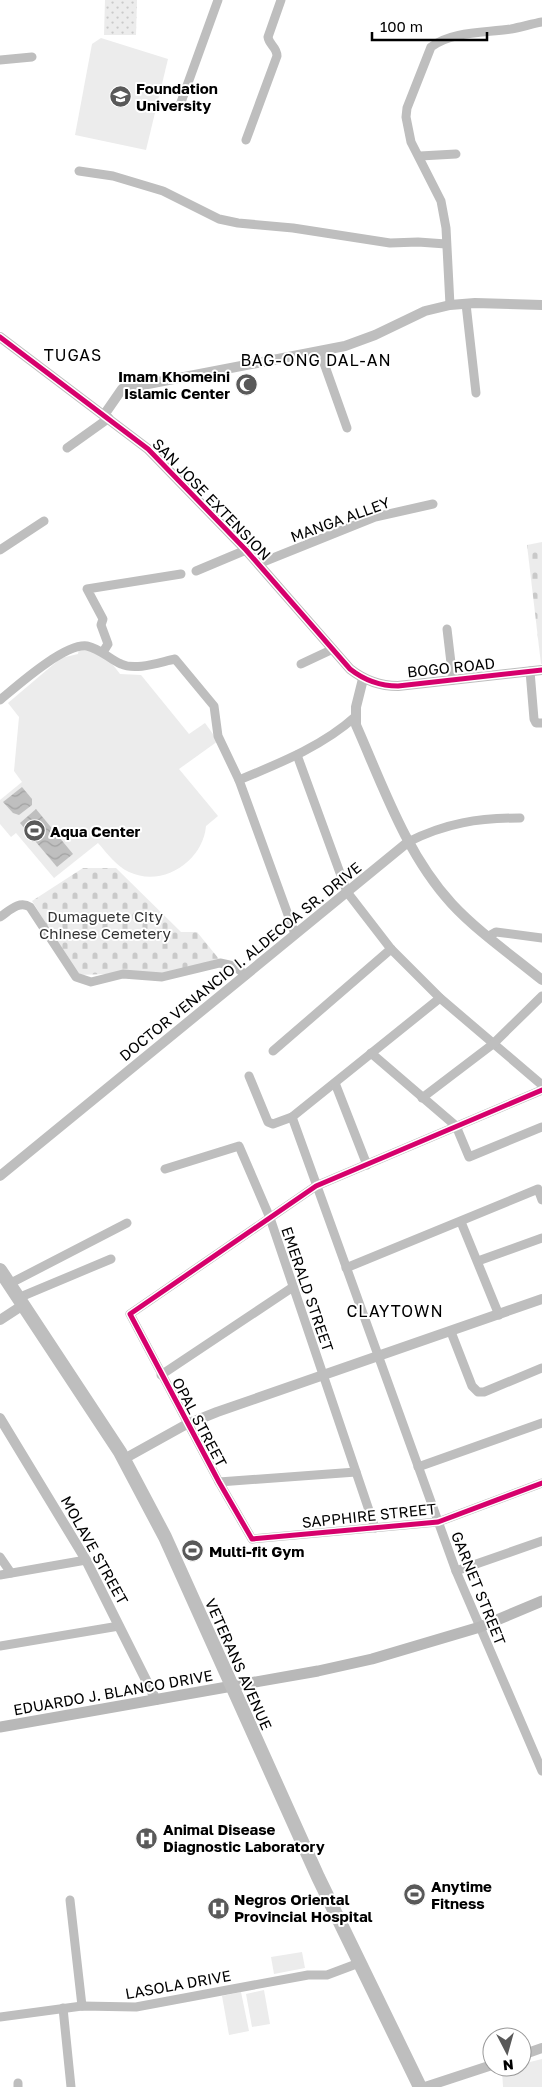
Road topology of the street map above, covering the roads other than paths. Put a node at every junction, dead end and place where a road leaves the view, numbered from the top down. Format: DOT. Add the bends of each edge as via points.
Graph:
graph roads {
  1 [pos="218,0"];
  2 [pos="281,0"];
  3 [pos="542,22"];
  4 [pos="32,57"];
  5 [pos="0,60"];
  6 [pos="180,105"];
  7 [pos="246,140"];
  8 [pos="456,154"];
  9 [pos="420,156"];
  10 [pos="79,172"];
  11 [pos="446,244"];
  12 [pos="466,304"];
  13 [pos="450,305"];
  14 [pos="542,305"];
  15 [pos="0,337"];
  16 [pos="320,352"];
  17 [pos="476,393"];
  18 [pos="107,416"];
  19 [pos="347,428"];
  20 [pos="67,448"];
  21 [pos="433,504"];
  22 [pos="44,520"];
  23 [pos="0,550"];
  24 [pos="246,550"];
  25 [pos="258,564"];
  26 [pos="196,572"];
  27 [pos="181,574"];
  28 [pos="447,629"];
  29 [pos="333,649"];
  30 [pos="103,652"];
  31 [pos="301,664"];
  32 [pos="542,670"];
  33 [pos="530,671"];
  34 [pos="363,679"];
  35 [pos="453,680"];
  36 [pos="0,700"];
  37 [pos="356,716"];
  38 [pos="542,723"];
  39 [pos="297,755"];
  40 [pos="239,780"];
  41 [pos="520,818"];
  42 [pos="408,842"];
  43 [pos="347,892"];
  44 [pos="0,917"];
  45 [pos="295,934"];
  46 [pos="488,936"];
  47 [pos="542,938"];
  48 [pos="390,949"];
  49 [pos="246,975"];
  50 [pos="542,980"];
  51 [pos="542,996"];
  52 [pos="440,998"];
  53 [pos="493,1044"];
  54 [pos="273,1051"];
  55 [pos="371,1053"];
  56 [pos="249,1076"];
  57 [pos="540,1080"];
  58 [pos="335,1083"];
  59 [pos="542,1090"];
  60 [pos="422,1098"];
  61 [pos="292,1117"];
  62 [pos="456,1126"];
  63 [pos="542,1127"];
  64 [pos="367,1164"];
  65 [pos="165,1169"];
  66 [pos="0,1176"];
  67 [pos="316,1186"];
  68 [pos="542,1200"];
  69 [pos="270,1218"];
  70 [pos="461,1222"];
  71 [pos="127,1223"];
  72 [pos="542,1238"];
  73 [pos="111,1259"];
  74 [pos="478,1261"];
  75 [pos="346,1268"];
  76 [pos="0,1270"];
  77 [pos="9,1284"];
  78 [pos="293,1287"];
  79 [pos="542,1299"];
  80 [pos="21,1302"];
  81 [pos="499,1315"];
  82 [pos="0,1320"];
  83 [pos="451,1332"];
  84 [pos="377,1356"];
  85 [pos="542,1368"];
  86 [pos="324,1374"];
  87 [pos="161,1375"];
  88 [pos="0,1418"];
  89 [pos="542,1423"];
  90 [pos="187,1424"];
  91 [pos="124,1459"];
  92 [pos="418,1467"];
  93 [pos="356,1472"];
  94 [pos="219,1482"];
  95 [pos="542,1483"];
  96 [pos="438,1522"];
  97 [pos="375,1528"];
  98 [pos="252,1539"];
  99 [pos="542,1541"];
  100 [pos="0,1557"];
  101 [pos="86,1560"];
  102 [pos="456,1572"];
  103 [pos="11,1573"];
  104 [pos="0,1575"];
  105 [pos="542,1601"];
  106 [pos="120,1626"];
  107 [pos="480,1628"];
  108 [pos="0,1646"];
  109 [pos="232,1687"];
  110 [pos="156,1700"];
  111 [pos="0,1727"];
  112 [pos="542,1771"];
  113 [pos="70,1900"];
  114 [pos="359,1963"];
  115 [pos="82,2006"];
  116 [pos="63,2008"];
  117 [pos="0,2017"];
  118 [pos="482,2068"];
  119 [pos="71,2087"];
  120 [pos="420,2087"];
  121 [pos="425,2087"];
  1 -- 6 [label="street"];
  2 -- 7 [label="street" via="268,37 277,56"];
  3 -- 9 [label="street" via="448,38 431,47 406,117 411,142"];
  4 -- 5 [label="street"];
  8 -- 9 [label="street"];
  9 -- 11 [label="street" via="441,201"];
  10 -- 11 [label="street" via="107,175 156,189 219,219 238,223 390,243"];
  11 -- 13 [label="street"];
  12 -- 13 [label="street"];
  12 -- 14 [label="street"];
  12 -- 17 [label="street"];
  13 -- 16 [label="street" via="426,311 375,335"];
  15 -- 18 [label="street, SAN JOSE EXTENSION"];
  16 -- 18 [label="street" via="122,389"];
  16 -- 19 [label="street"];
  18 -- 20 [label="street"];
  18 -- 24 [label="street, SAN JOSE EXTENSION" via="148,449"];
  21 -- 25 [label="street, MANGA ALLEY" via="375,517"];
  22 -- 23 [label="street"];
  24 -- 25 [label="street, SAN JOSE EXTENSION"];
  24 -- 26 [label="street"];
  25 -- 29 [label="street, SAN JOSE EXTENSION"];
  27 -- 30 [label="street" via="87,589 103,619 101,625 108,644"];
  28 -- 35 [label="street"];
  29 -- 31 [label="street"];
  29 -- 34 [label="street, SAN JOSE EXTENSION"];
  30 -- 36 [label="street" via="87,646 72,648 41,667"];
  30 -- 40 [label="street" via="122,665 137,666 175,659 214,706 218,736"];
  32 -- 33 [label="street, BOGO ROAD"];
  33 -- 35 [label="street, BOGO ROAD"];
  33 -- 38 [label="street" via="534,719 536,723"];
  34 -- 35 [label="street, BOGO ROAD" via="387,686"];
  34 -- 37 [label="street"];
  37 -- 39 [label="street" via="343,728"];
  37 -- 42 [label="street" via="356,725"];
  39 -- 40 [label="street"];
  39 -- 43 [label="street"];
  40 -- 45 [label="street"];
  41 -- 42 [label="street, DOCTOR VENANCIO I. ALDECOA SR. DRIVE" via="456,823"];
  42 -- 43 [label="street, DOCTOR VENANCIO I. ALDECOA SR. DRIVE"];
  42 -- 46 [label="street" via="453,905"];
  43 -- 45 [label="street, DOCTOR VENANCIO I. ALDECOA SR. DRIVE"];
  43 -- 48 [label="street"];
  44 -- 49 [label="street" via="18,905 28,905 76,976 91,982 123,974 162,977 220,963 234,966"];
  45 -- 49 [label="street, DOCTOR VENANCIO I. ALDECOA SR. DRIVE"];
  46 -- 47 [label="street" via="496,932"];
  46 -- 50 [label="street"];
  48 -- 52 [label="street"];
  48 -- 54 [label="street"];
  49 -- 66 [label="street, DOCTOR VENANCIO I. ALDECOA SR. DRIVE"];
  51 -- 53 [label="street"];
  52 -- 53 [label="street"];
  52 -- 55 [label="street"];
  53 -- 57 [label="street"];
  53 -- 60 [label="street"];
  55 -- 58 [label="street"];
  55 -- 60 [label="street"];
  56 -- 61 [label="street" via="268,1122 273,1124"];
  58 -- 61 [label="street"];
  58 -- 64 [label="street"];
  59 -- 62 [label="street"];
  60 -- 62 [label="street"];
  61 -- 67 [label="street, GARNET STREET"];
  62 -- 63 [label="street" via="469,1157"];
  62 -- 64 [label="street"];
  64 -- 67 [label="street"];
  65 -- 69 [label="street, EMERALD STREET" via="239,1146"];
  67 -- 69 [label="street"];
  67 -- 75 [label="street, GARNET STREET"];
  68 -- 70 [label="street" via="538,1188"];
  69 -- 78 [label="street, EMERALD STREET"];
  69 -- 87 [label="street, OPAL STREET" via="130,1314"];
  70 -- 74 [label="street"];
  70 -- 75 [label="street"];
  71 -- 77 [label="street"];
  72 -- 74 [label="street"];
  73 -- 80 [label="street"];
  74 -- 81 [label="street"];
  75 -- 84 [label="street, GARNET STREET"];
  76 -- 77 [label="highway, VETERANS AVENUE"];
  77 -- 80 [label="highway, VETERANS AVENUE"];
  78 -- 86 [label="street, EMERALD STREET"];
  78 -- 87 [label="street"];
  79 -- 81 [label="street"];
  80 -- 82 [label="street"];
  80 -- 91 [label="highway, VETERANS AVENUE"];
  81 -- 83 [label="street"];
  83 -- 84 [label="street"];
  83 -- 85 [label="street" via="472,1386 478,1392"];
  84 -- 86 [label="street"];
  84 -- 92 [label="street, GARNET STREET"];
  86 -- 90 [label="street"];
  86 -- 93 [label="street, EMERALD STREET"];
  87 -- 90 [label="street, OPAL STREET"];
  88 -- 101 [label="street, MOLAVE STREET"];
  89 -- 92 [label="street"];
  90 -- 91 [label="street"];
  90 -- 94 [label="street, OPAL STREET"];
  91 -- 109 [label="highway, VETERANS AVENUE" via="164,1537"];
  92 -- 96 [label="street, GARNET STREET"];
  93 -- 94 [label="street"];
  93 -- 97 [label="street, EMERALD STREET"];
  94 -- 98 [label="street, OPAL STREET"];
  95 -- 96 [label="street, SAPPHIRE STREET"];
  96 -- 97 [label="street, SAPPHIRE STREET"];
  96 -- 102 [label="street, GARNET STREET"];
  97 -- 98 [label="street, SAPPHIRE STREET"];
  99 -- 102 [label="street"];
  100 -- 103 [label="street"];
  101 -- 103 [label="street"];
  101 -- 106 [label="street, MOLAVE STREET"];
  102 -- 107 [label="street, GARNET STREET"];
  103 -- 104 [label="street"];
  105 -- 107 [label="main road, EDUARDO J. BLANCO DRIVE"];
  106 -- 108 [label="street"];
  106 -- 110 [label="street, MOLAVE STREET"];
  107 -- 109 [label="main road, EDUARDO J. BLANCO DRIVE" via="372,1659"];
  107 -- 112 [label="street, GARNET STREET"];
  109 -- 110 [label="main road, EDUARDO J. BLANCO DRIVE"];
  109 -- 114 [label="highway, VETERANS AVENUE"];
  110 -- 111 [label="main road, EDUARDO J. BLANCO DRIVE"];
  113 -- 115 [label="street"];
  114 -- 115 [label="street, LASOLA DRIVE" via="326,1975 308,1975 136,2008"];
  114 -- 120 [label="highway, VETERANS AVENUE"];
  115 -- 116 [label="street, LASOLA DRIVE"];
  116 -- 117 [label="street, LASOLA DRIVE"];
  116 -- 119 [label="street"];
  118 -- 121 [label="street"];
}
